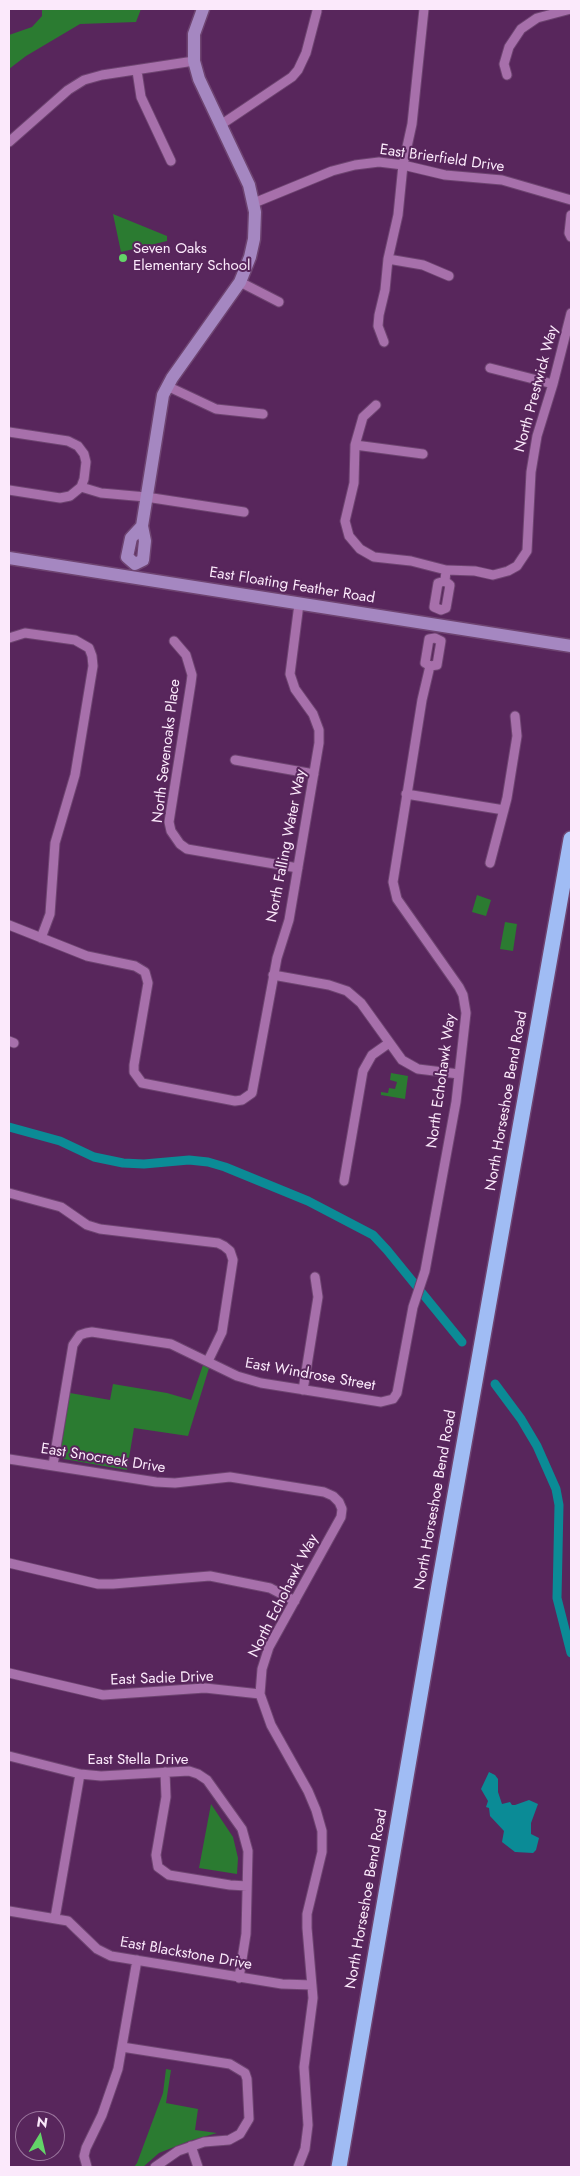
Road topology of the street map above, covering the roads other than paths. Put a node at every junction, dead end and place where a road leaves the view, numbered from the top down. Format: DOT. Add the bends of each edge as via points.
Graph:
graph roads {
  1 [pos="202,9"];
  2 [pos="424,9"];
  3 [pos="571,9"];
  4 [pos="317,11"];
  5 [pos="194,61"];
  6 [pos="137,70"];
  7 [pos="507,75"];
  8 [pos="222,124"];
  9 [pos="9,142"];
  10 [pos="171,161"];
  11 [pos="403,165"];
  12 [pos="571,200"];
  13 [pos="254,203"];
  14 [pos="571,215"];
  15 [pos="571,237"];
  16 [pos="388,259"];
  17 [pos="449,276"];
  18 [pos="240,282"];
  19 [pos="280,302"];
  20 [pos="571,313"];
  21 [pos="384,342"];
  22 [pos="490,368"];
  23 [pos="553,384"];
  24 [pos="167,386"];
  25 [pos="376,405"];
  26 [pos="263,414"];
  27 [pos="9,432"];
  28 [pos="355,445"];
  29 [pos="423,454"];
  30 [pos="81,487"];
  31 [pos="9,490"];
  32 [pos="146,497"];
  33 [pos="244,512"];
  34 [pos="9,558"];
  35 [pos="446,570"];
  36 [pos="133,578"];
  37 [pos="299,604"];
  38 [pos="438,625"];
  39 [pos="9,638"];
  40 [pos="174,640"];
  41 [pos="571,646"];
  42 [pos="515,716"];
  43 [pos="235,760"];
  44 [pos="314,774"];
  45 [pos="406,794"];
  46 [pos="504,810"];
  47 [pos="571,839"];
  48 [pos="490,863"];
  49 [pos="298,868"];
  50 [pos="9,925"];
  51 [pos="41,938"];
  52 [pos="274,975"];
  53 [pos="388,1043"];
  54 [pos="459,1074"];
  55 [pos="344,1181"];
  56 [pos="9,1193"];
  57 [pos="315,1277"];
  58 [pos="208,1362"];
  59 [pos="303,1390"];
  60 [pos="393,1399"];
  61 [pos="9,1459"];
  62 [pos="52,1466"];
  63 [pos="339,1502"];
  64 [pos="9,1563"];
  65 [pos="295,1601"];
  66 [pos="9,1673"];
  67 [pos="260,1694"];
  68 [pos="9,1756"];
  69 [pos="165,1772"];
  70 [pos="80,1774"];
  71 [pos="247,1886"];
  72 [pos="9,1911"];
  73 [pos="56,1918"];
  74 [pos="137,1960"];
  75 [pos="239,1978"];
  76 [pos="312,1985"];
  77 [pos="122,2047"];
  78 [pos="191,2146"];
  79 [pos="86,2165"];
  80 [pos="155,2167"];
  81 [pos="198,2167"];
  82 [pos="298,2167"];
  83 [pos="339,2167"];
  1 -- 5 [label="street" via="194,34"];
  2 -- 11 [label="street" via="416,95"];
  3 -- 7 [label="street" via="537,18 521,29 509,47 504,64"];
  4 -- 8 [label="street" via="306,54 292,77"];
  5 -- 6 [label="street"];
  5 -- 8 [label="street"];
  6 -- 9 [label="street" via="93,77 76,84"];
  6 -- 10 [label="street" via="141,97"];
  8 -- 13 [label="street" via="246,176"];
  11 -- 12 [label="street, East Brierfield Drive" via="445,175 502,180"];
  11 -- 13 [label="street, East Brierfield Drive" via="355,164"];
  11 -- 16 [label="street" via="398,215"];
  13 -- 18 [label="street" via="252,248"];
  14 -- 15 [label="street"];
  16 -- 17 [label="street" via="423,265"];
  16 -- 21 [label="street" via="378,326"];
  18 -- 19 [label="street"];
  18 -- 24 [label="street"];
  20 -- 23 [label="street, North Prestwick Way"];
  22 -- 23 [label="street"];
  23 -- 35 [label="street, North Prestwick Way" via="533,454 527,551 523,559 508,571 493,575"];
  24 -- 26 [label="street" via="216,409"];
  24 -- 32 [label="street" via="161,403"];
  25 -- 28 [label="street" via="363,417"];
  27 -- 30 [label="street" via="78,446 86,462"];
  28 -- 29 [label="street"];
  28 -- 35 [label="street" via="354,483 345,521 349,536 360,549 374,557 411,561"];
  30 -- 31 [label="street" via="70,496 60,498"];
  30 -- 32 [label="street" via="101,493"];
  32 -- 33 [label="street"];
  32 -- 36 [label="street" via="142,526 145,541 143,560 135,564"];
  34 -- 36 [label="street, East Floating Feather Road"];
  35 -- 38 [label="street" via="445,581 438,583 434,607 441,610"];
  36 -- 37 [label="street, East Floating Feather Road"];
  37 -- 38 [label="street, East Floating Feather Road"];
  37 -- 44 [label="street, North Falling Water Way" via="290,674 319,730"];
  38 -- 41 [label="street, East Floating Feather Road"];
  38 -- 45 [label="street, North Echohawk Way" via="435,638 429,639 425,663 430,666"];
  39 -- 51 [label="street" via="34,634 75,640 89,648 92,656 75,775 56,843 50,914"];
  40 -- 49 [label="street, North Sevenoaks Place" via="186,655 192,675 169,822 175,838 187,849"];
  42 -- 46 [label="street" via="517,736"];
  43 -- 44 [label="street"];
  44 -- 49 [label="street, North Falling Water Way"];
  45 -- 46 [label="street"];
  45 -- 54 [label="street, North Echohawk Way" via="393,873 394,891 463,995 466,1013"];
  46 -- 48 [label="street"];
  47 -- 83 [label="highway, North Horseshoe Bend Road" via="438,1585"];
  49 -- 52 [label="street, North Falling Water Way" via="289,920"];
  50 -- 51 [label="street"];
  51 -- 52 [label="street, North Falling Water Way" via="87,956 135,966 145,972 148,983 134,1065 136,1079 148,1086 235,1101 248,1097 255,1087"];
  52 -- 53 [label="street" via="347,991 361,1003"];
  53 -- 54 [label="street" via="402,1060 418,1069"];
  53 -- 55 [label="street" via="372,1055 363,1071"];
  54 -- 60 [label="street, North Echohawk Way" via="425,1271 416,1297 399,1388"];
  56 -- 58 [label="street" via="61,1207 87,1225 218,1243 230,1251 232,1260 222,1332"];
  57 -- 59 [label="street" via="318,1297"];
  58 -- 59 [label="street, East Windrose Street" via="247,1380"];
  58 -- 62 [label="street, East Windrose Street" via="171,1344 92,1332 80,1335 73,1345"];
  59 -- 60 [label="street, East Windrose Street" via="381,1402"];
  61 -- 62 [label="street, East Snocreek Drive"];
  62 -- 63 [label="street, East Snocreek Drive" via="175,1483 230,1477 324,1492"];
  63 -- 65 [label="street, North Echohawk Way" via="341,1517"];
  64 -- 65 [label="street" via="98,1584 210,1576 270,1588"];
  65 -- 67 [label="street, North Echohawk Way" via="269,1648 262,1669"];
  66 -- 67 [label="street, East Sadie Drive" via="103,1695 205,1688"];
  67 -- 76 [label="street, North Echohawk Way" via="271,1725 308,1791 322,1831 322,1852 307,1920"];
  68 -- 70 [label="street, East Stella Drive"];
  69 -- 70 [label="street, East Stella Drive"];
  69 -- 71 [label="street, East Stella Drive" via="189,1771 207,1780 242,1829 248,1851"];
  69 -- 71 [label="street" via="166,1797 156,1855 158,1867 169,1875"];
  70 -- 73 [label="street"];
  71 -- 75 [label="street" via="246,1934"];
  72 -- 73 [label="street, East Blackstone Drive"];
  73 -- 74 [label="street, East Blackstone Drive" via="68,1921 104,1953"];
  74 -- 75 [label="street, East Blackstone Drive"];
  74 -- 77 [label="street"];
  75 -- 76 [label="street, East Blackstone Drive"];
  76 -- 82 [label="street, North Echohawk Way" via="304,2067 308,2125 305,2149"];
  77 -- 78 [label="street" via="230,2064 245,2072 250,2112 245,2128 228,2140"];
  77 -- 79 [label="street" via="114,2085 86,2148"];
  78 -- 80 [label="street"];
  78 -- 81 [label="street"];
}
